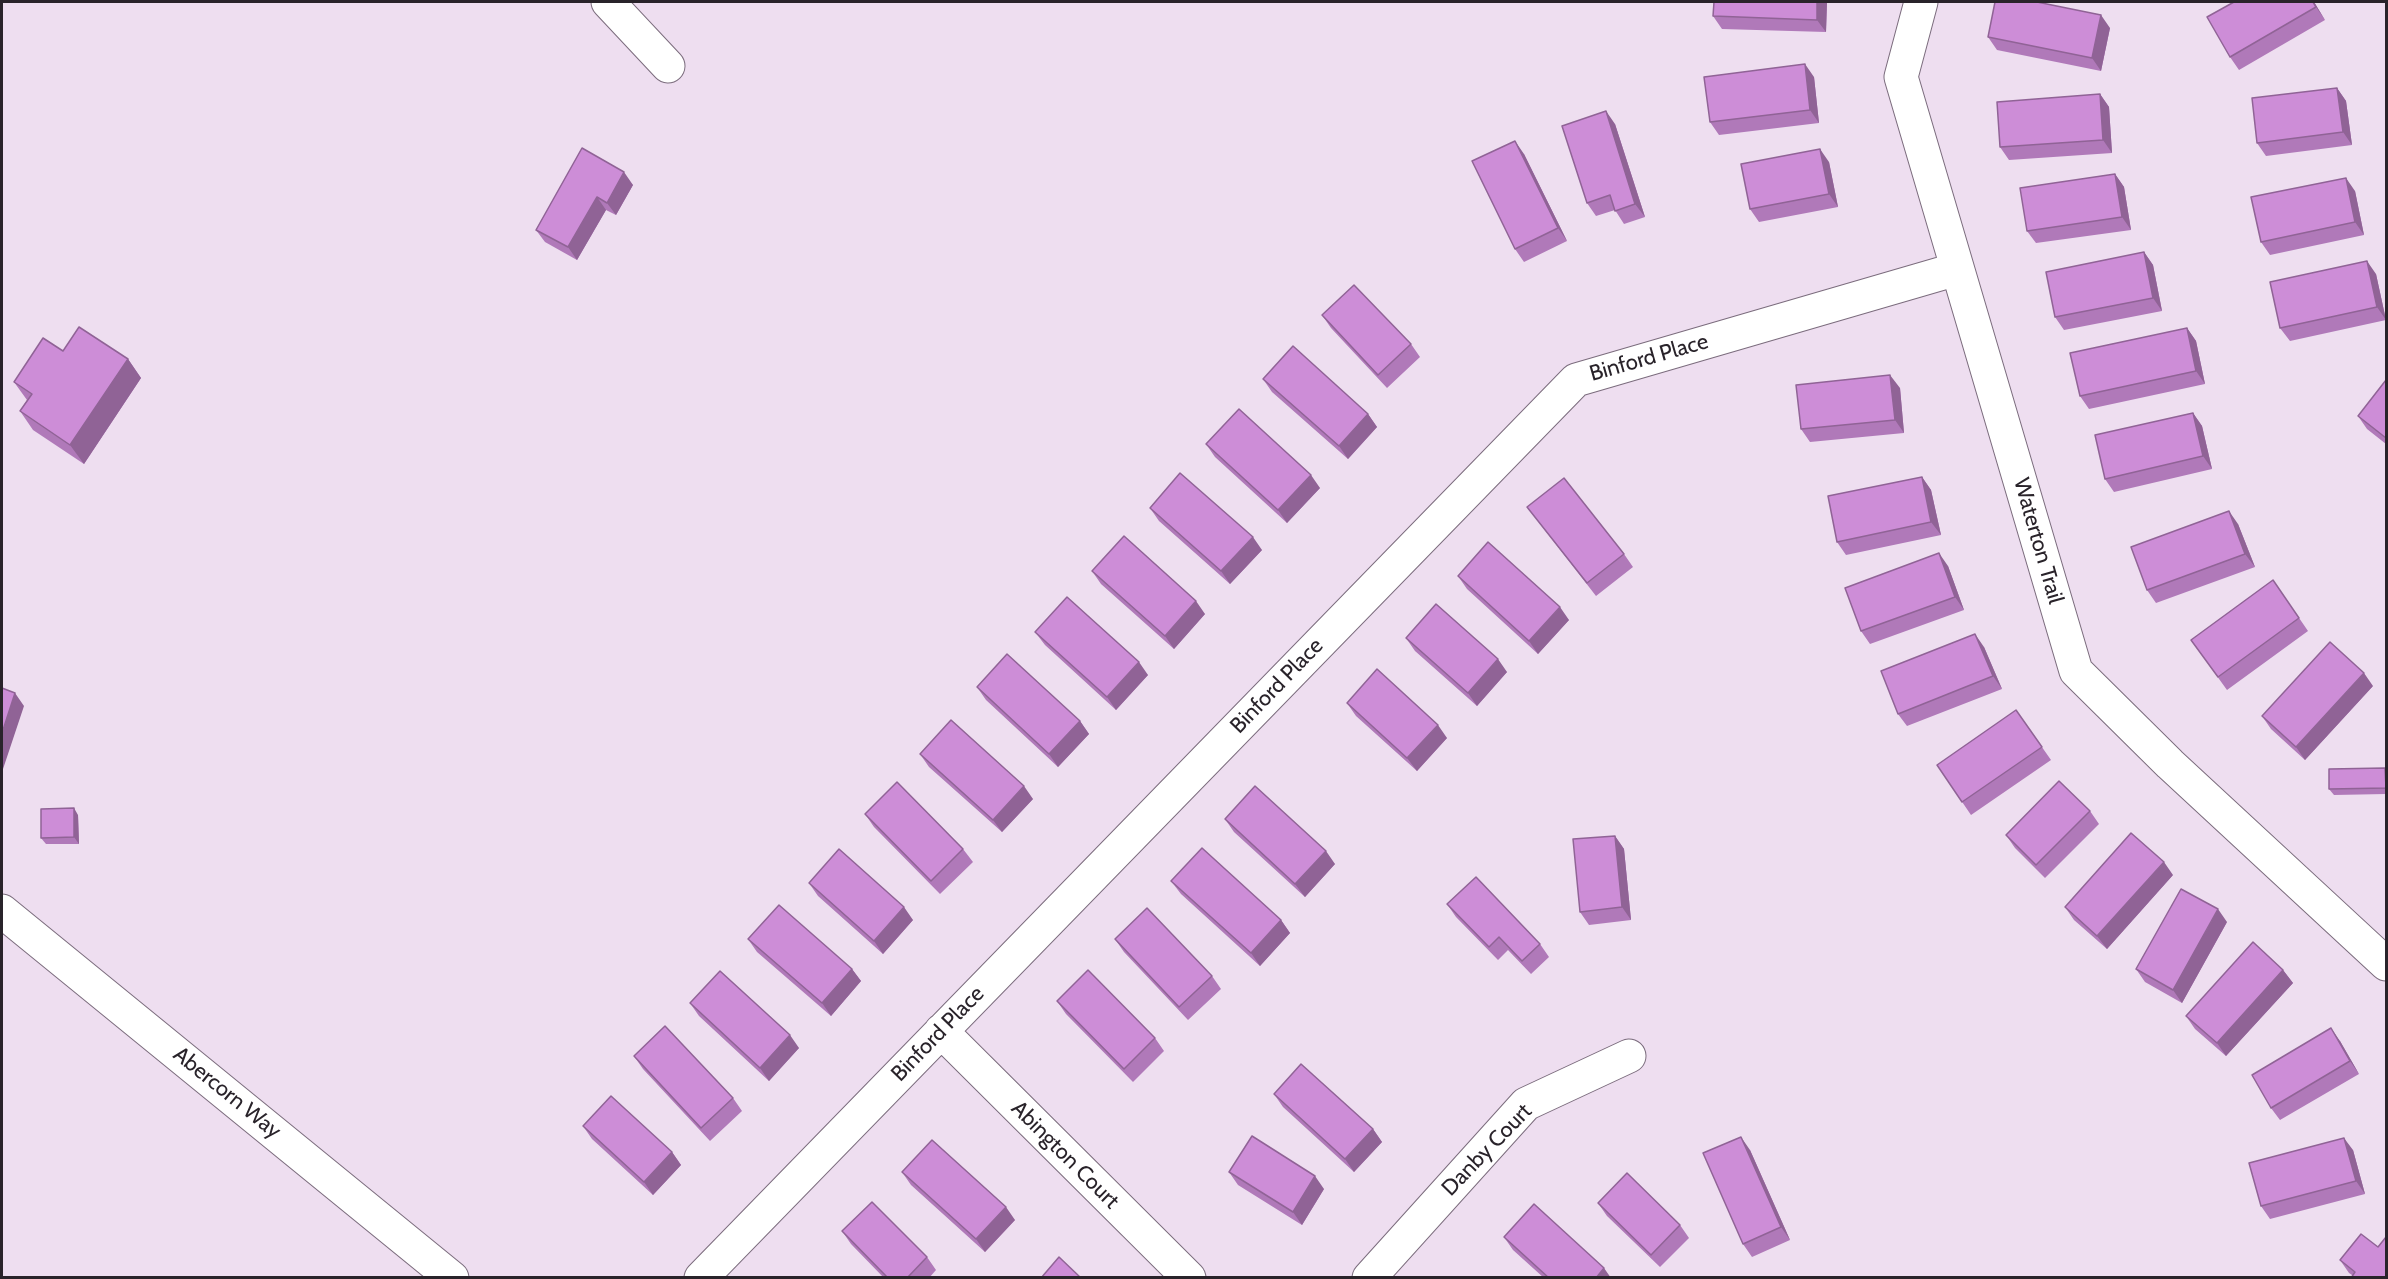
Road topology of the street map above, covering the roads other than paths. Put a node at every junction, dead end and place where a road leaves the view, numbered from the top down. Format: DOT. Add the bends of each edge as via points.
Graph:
graph roads {
  1 [pos="608,2"];
  2 [pos="1921,2"];
  3 [pos="668,66"];
  4 [pos="1957,269"];
  5 [pos="2,910"];
  6 [pos="2386,964"];
  7 [pos="941,1031"];
  8 [pos="1629,1056"];
  9 [pos="453,1278"];
  10 [pos="701,1278"];
  11 [pos="1189,1278"];
  12 [pos="1370,1278"];
  1 -- 3 [label="street"];
  2 -- 4 [label="street, Waterton Trail" via="1901,76"];
  4 -- 6 [label="street, Waterton Trail" via="2076,671 2170,764"];
  4 -- 7 [label="street, Binford Place" via="1576,380"];
  5 -- 9 [label="street, Abercorn Way"];
  7 -- 10 [label="street, Binford Place"];
  7 -- 11 [label="street, Abington Court"];
  8 -- 12 [label="street, Danby Court" via="1526,1104"];
}
